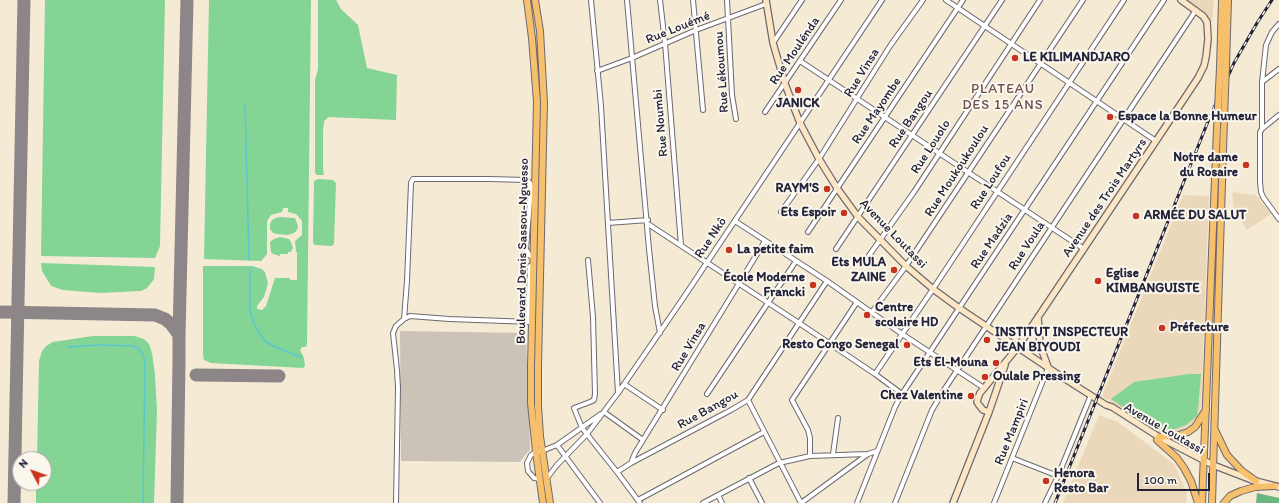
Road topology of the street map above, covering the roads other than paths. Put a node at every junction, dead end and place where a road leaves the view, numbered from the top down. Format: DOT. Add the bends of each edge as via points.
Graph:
graph roads {
  1 [pos="527,0"];
  2 [pos="535,0"];
  3 [pos="591,0"];
  4 [pos="627,0"];
  5 [pos="660,0"];
  6 [pos="693,0"];
  7 [pos="727,0"];
  8 [pos="802,0"];
  9 [pos="841,0"];
  10 [pos="882,0"];
  11 [pos="923,0"];
  12 [pos="946,0"];
  13 [pos="963,0"];
  14 [pos="1002,0"];
  15 [pos="1040,0"];
  16 [pos="1083,0"];
  17 [pos="1124,0"];
  18 [pos="1164,0"];
  19 [pos="1181,0"];
  20 [pos="1222,0"];
  21 [pos="1228,0"];
  22 [pos="766,2"];
  23 [pos="958,8"];
  24 [pos="1196,10"];
  25 [pos="728,19"];
  26 [pos="1279,24"];
  27 [pos="985,26"];
  28 [pos="696,30"];
  29 [pos="665,43"];
  30 [pos="773,43"];
  31 [pos="1011,44"];
  32 [pos="632,58"];
  33 [pos="800,61"];
  34 [pos="1040,64"];
  35 [pos="1223,67"];
  36 [pos="1279,69"];
  37 [pos="597,71"];
  38 [pos="829,80"];
  39 [pos="1262,82"];
  40 [pos="1069,83"];
  41 [pos="785,84"];
  42 [pos="858,99"];
  43 [pos="1096,101"];
  44 [pos="703,110"];
  45 [pos="765,112"];
  46 [pos="1279,116"];
  47 [pos="885,117"];
  48 [pos="736,120"];
  49 [pos="1124,120"];
  50 [pos="800,123"];
  51 [pos="1262,128"];
  52 [pos="912,136"];
  53 [pos="1156,141"];
  54 [pos="939,153"];
  55 [pos="819,159"];
  56 [pos="968,173"];
  57 [pos="838,188"];
  58 [pos="996,192"];
  59 [pos="1024,210"];
  60 [pos="781,212"];
  61 [pos="858,216"];
  62 [pos="1279,218"];
  63 [pos="734,221"];
  64 [pos="648,222"];
  65 [pos="608,224"];
  66 [pos="1052,228"];
  67 [pos="808,232"];
  68 [pos="880,240"];
  69 [pos="765,241"];
  70 [pos="681,245"];
  71 [pos="836,249"];
  72 [pos="1084,249"];
  73 [pos="532,257"];
  74 [pos="588,260"];
  75 [pos="796,261"];
  76 [pos="707,263"];
  77 [pos="863,264"];
  78 [pos="906,266"];
  79 [pos="827,281"];
  80 [pos="738,284"];
  81 [pos="933,289"];
  82 [pos="857,302"];
  83 [pos="769,303"];
  84 [pos="959,308"];
  85 [pos="872,312"];
  86 [pos="1038,317"];
  87 [pos="404,319"];
  88 [pos="530,322"];
  89 [pos="799,323"];
  90 [pos="987,326"];
  91 [pos="660,333"];
  92 [pos="902,334"];
  93 [pos="830,344"];
  94 [pos="1018,347"];
  95 [pos="930,351"];
  96 [pos="1005,362"];
  97 [pos="1048,368"];
  98 [pos="957,371"];
  99 [pos="875,374"];
  100 [pos="624,384"];
  101 [pos="984,388"];
  102 [pos="618,393"];
  103 [pos="707,394"];
  104 [pos="902,394"];
  105 [pos="1091,395"];
  106 [pos="748,400"];
  107 [pos="1207,408"];
  108 [pos="663,410"];
  109 [pos="989,412"];
  110 [pos="603,413"];
  111 [pos="838,418"];
  112 [pos="582,428"];
  113 [pos="1214,428"];
  114 [pos="764,432"];
  115 [pos="587,434"];
  116 [pos="1158,439"];
  117 [pos="643,440"];
  118 [pos="557,445"];
  119 [pos="877,451"];
  120 [pos="539,452"];
  121 [pos="833,454"];
  122 [pos="868,454"];
  123 [pos="565,456"];
  124 [pos="810,456"];
  125 [pos="1012,458"];
  126 [pos="631,463"];
  127 [pos="779,463"];
  128 [pos="1204,463"];
  129 [pos="1213,467"];
  130 [pos="617,472"];
  131 [pos="1058,476"];
  132 [pos="750,478"];
  133 [pos="542,479"];
  134 [pos="1256,481"];
  135 [pos="1277,486"];
  136 [pos="718,495"];
  137 [pos="639,501"];
  138 [pos="396,503"];
  139 [pos="543,503"];
  140 [pos="550,503"];
  141 [pos="600,503"];
  142 [pos="703,503"];
  143 [pos="722,503"];
  144 [pos="762,503"];
  145 [pos="801,503"];
  146 [pos="857,503"];
  147 [pos="894,503"];
  148 [pos="953,503"];
  149 [pos="994,503"];
  150 [pos="1045,503"];
  151 [pos="1198,503"];
  152 [pos="1202,503"];
  153 [pos="1212,503"];
  154 [pos="1224,503"];
  1 -- 73 [label="main road, Boulevard Denis Sassou-Nguesso" via="537,102"];
  2 -- 120 [label="main road, Boulevard Denis Sassou-Nguesso" via="540,31 544,104 538,378"];
  3 -- 37 [label="street"];
  4 -- 32 [label="street"];
  5 -- 29 [label="street, Rue Noumbi"];
  6 -- 28 [label="street"];
  7 -- 25 [label="street, Rue Lékoumou"];
  8 -- 30 [label="street"];
  9 -- 33 [label="street, Rue Moulénda"];
  10 -- 38 [label="street, Rue Nkô"];
  11 -- 42 [label="street, Rue Vinsa" via="890,46"];
  12 -- 23 [label="street"];
  13 -- 23 [label="street, Rue Mayombe"];
  14 -- 27 [label="street, Rue Bangou"];
  15 -- 31 [label="street, Rue Louolo"];
  16 -- 34 [label="street, Rue Moukoukoulou"];
  17 -- 40 [label="street, Rue Loufou"];
  18 -- 43 [label="street, Rue Madzia"];
  19 -- 24 [label="main road"];
  20 -- 35 [label="main road"];
  21 -- 35 [label="main road"];
  22 -- 25 [label="street, Rue Louémé"];
  22 -- 30 [label="main road, Avenue Loutassi"];
  23 -- 27 [label="street"];
  23 -- 47 [label="street, Rue Mayombe"];
  24 -- 49 [label="street, Rue Voula"];
  24 -- 53 [label="main road, Avenue des Trois Martyrs" via="1207,22 1206,57 1198,78"];
  25 -- 28 [label="street, Rue Louémé"];
  25 -- 48 [label="street, Rue Lékoumou" via="732,95"];
  26 -- 39 [label="street" via="1266,45"];
  27 -- 31 [label="street"];
  27 -- 52 [label="street, Rue Bangou"];
  28 -- 29 [label="street, Rue Louémé"];
  28 -- 44 [label="street"];
  29 -- 32 [label="street, Rue Louémé"];
  29 -- 70 [label="street, Rue Noumbi"];
  30 -- 41 [label="main road, Avenue Loutassi"];
  31 -- 34 [label="street"];
  31 -- 54 [label="street, Rue Louolo"];
  32 -- 37 [label="street, Rue Louémé"];
  32 -- 64 [label="street"];
  33 -- 38 [label="street"];
  33 -- 41 [label="street, Rue Moulénda"];
  34 -- 40 [label="street"];
  34 -- 56 [label="street, Rue Moukoukoulou"];
  35 -- 107 [label="main road, bridge" via="1217,128"];
  35 -- 113 [label="main road, bridge" via="1224,119"];
  36 -- 39 [label="street"];
  37 -- 65 [label="street"];
  38 -- 42 [label="street"];
  38 -- 50 [label="street, Rue Nkô"];
  39 -- 51 [label="street"];
  40 -- 43 [label="street"];
  40 -- 58 [label="street, Rue Loufou"];
  41 -- 45 [label="street, Rue Moulénda"];
  41 -- 50 [label="main road, Avenue Loutassi"];
  42 -- 47 [label="street"];
  42 -- 55 [label="street, Rue Vinsa"];
  43 -- 49 [label="street"];
  43 -- 59 [label="street, Rue Madzia"];
  46 -- 51 [label="street"];
  47 -- 52 [label="street"];
  47 -- 57 [label="street, Rue Mayombe"];
  49 -- 53 [label="street"];
  49 -- 66 [label="street, Rue Voula"];
  50 -- 55 [label="main road, Avenue Loutassi"];
  50 -- 63 [label="street, Rue Nkô"];
  51 -- 62 [label="street" via="1261,192"];
  52 -- 54 [label="street"];
  52 -- 61 [label="street, Rue Bangou"];
  53 -- 72 [label="main road, Avenue des Trois Martyrs"];
  54 -- 56 [label="street"];
  54 -- 68 [label="street, Rue Louolo"];
  55 -- 57 [label="main road, Avenue Loutassi"];
  55 -- 60 [label="street, Rue Vinsa"];
  56 -- 58 [label="street"];
  56 -- 78 [label="street, Rue Moukoukoulou"];
  57 -- 61 [label="main road, Avenue Loutassi"];
  57 -- 67 [label="street, Rue Mayombe"];
  58 -- 59 [label="street"];
  58 -- 81 [label="street, Rue Loufou"];
  59 -- 66 [label="street"];
  59 -- 84 [label="street, Rue Madzia"];
  61 -- 68 [label="main road, Avenue Loutassi"];
  61 -- 71 [label="street, Rue Bangou"];
  63 -- 69 [label="street"];
  63 -- 76 [label="street, Rue Nkô"];
  64 -- 65 [label="street"];
  64 -- 70 [label="street"];
  64 -- 91 [label="street" via="655,306"];
  65 -- 102 [label="street"];
  66 -- 72 [label="street"];
  66 -- 90 [label="street, Rue Voula"];
  68 -- 77 [label="street, Rue Louolo"];
  68 -- 78 [label="main road, Avenue Loutassi"];
  69 -- 75 [label="street"];
  69 -- 80 [label="street, Rue Vinsa"];
  70 -- 76 [label="street"];
  72 -- 86 [label="main road, Avenue des Trois Martyrs"];
  73 -- 87 [label="street" via="526,248 531,188 527,180 413,179"];
  73 -- 88 [label="main road, Boulevard Denis Sassou-Nguesso"];
  74 -- 112 [label="street" via="593,317 595,394 594,400 574,408"];
  75 -- 79 [label="street"];
  75 -- 83 [label="street"];
  76 -- 80 [label="street"];
  76 -- 91 [label="street, Rue Nkô"];
  78 -- 81 [label="main road, Avenue Loutassi"];
  78 -- 85 [label="street, Rue Moukoukoulou"];
  79 -- 82 [label="street"];
  79 -- 89 [label="street, Rue Bangou"];
  80 -- 83 [label="street"];
  80 -- 108 [label="street, Rue Vinsa"];
  81 -- 84 [label="main road, Avenue Loutassi"];
  81 -- 92 [label="street, Rue Loufou"];
  82 -- 85 [label="street"];
  82 -- 93 [label="street"];
  83 -- 89 [label="street"];
  83 -- 103 [label="street"];
  84 -- 90 [label="main road, Avenue Loutassi"];
  84 -- 95 [label="street, Rue Madzia"];
  85 -- 92 [label="street"];
  86 -- 94 [label="main road, Avenue des Trois Martyrs"];
  86 -- 97 [label="main road" via="1040,346"];
  87 -- 88 [label="street" via="410,316"];
  87 -- 138 [label="street" via="393,333 398,388"];
  88 -- 120 [label="main road, Boulevard Denis Sassou-Nguesso" via="531,404"];
  89 -- 93 [label="street"];
  89 -- 106 [label="street, Rue Bangou"];
  90 -- 94 [label="main road, Avenue Loutassi"];
  90 -- 98 [label="street, Rue Voula"];
  91 -- 100 [label="street, Rue Nkô"];
  92 -- 95 [label="street"];
  92 -- 99 [label="street, Rue Loufou"];
  93 -- 99 [label="street"];
  93 -- 124 [label="street" via="792,400 808,430"];
  94 -- 96 [label="main road, Avenue des Trois Martyrs"];
  94 -- 97 [label="main road, Avenue Loutassi"];
  95 -- 98 [label="street"];
  95 -- 104 [label="street, Rue Madzia"];
  96 -- 101 [label="main road, Avenue des Trois Martyrs"];
  96 -- 109 [label="main road, Avenue des Trois Martyrs"];
  97 -- 105 [label="main road, Avenue Loutassi"];
  97 -- 125 [label="street, Rue Mampiri"];
  98 -- 101 [label="street"];
  98 -- 147 [label="street, Rue Voula" via="932,410"];
  99 -- 104 [label="street"];
  100 -- 102 [label="street, Rue Nkô"];
  100 -- 108 [label="street"];
  101 -- 109 [label="main road, Avenue des Trois Martyrs" via="977,402 983,410"];
  102 -- 110 [label="street, Rue Nkô"];
  104 -- 119 [label="street, Rue Madzia"];
  105 -- 116 [label="main road, Avenue Loutassi"];
  105 -- 131 [label="street"];
  106 -- 114 [label="street"];
  106 -- 126 [label="street, Rue Bangou"];
  107 -- 116 [label="main road" via="1200,421 1188,432"];
  107 -- 128 [label="main road"];
  108 -- 117 [label="street, Rue Vinsa"];
  109 -- 148 [label="main road, Avenue des Trois Martyrs"];
  110 -- 112 [label="street"];
  110 -- 115 [label="street, Rue Nkô"];
  110 -- 117 [label="street"];
  111 -- 121 [label="street"];
  112 -- 115 [label="street"];
  112 -- 118 [label="street"];
  113 -- 129 [label="main road"];
  113 -- 134 [label="main road" via="1227,455"];
  114 -- 127 [label="street"];
  114 -- 137 [label="street"];
  115 -- 123 [label="street, Rue Nkô"];
  115 -- 130 [label="street"];
  116 -- 128 [label="main road, Avenue Loutassi"];
  116 -- 151 [label="main road" via="1184,468"];
  117 -- 126 [label="street, Rue Vinsa"];
  118 -- 120 [label="street"];
  118 -- 123 [label="street"];
  119 -- 122 [label="street"];
  119 -- 146 [label="street, Rue Madzia"];
  120 -- 133 [label="main road, Boulevard Denis Sassou-Nguesso"];
  120 -- 133 [label="street" via="529,458 527,466 531,476"];
  121 -- 122 [label="street"];
  121 -- 124 [label="street"];
  122 -- 145 [label="street"];
  123 -- 133 [label="street, Rue Nkô"];
  123 -- 141 [label="street"];
  124 -- 127 [label="street"];
  125 -- 131 [label="street"];
  125 -- 149 [label="street, Rue Mampiri"];
  126 -- 130 [label="street, Rue Bangou"];
  127 -- 132 [label="street"];
  127 -- 145 [label="street"];
  128 -- 129 [label="main road, Avenue Loutassi"];
  128 -- 152 [label="main road"];
  129 -- 134 [label="main road, Avenue Loutassi"];
  129 -- 153 [label="main road"];
  130 -- 137 [label="street"];
  131 -- 150 [label="street"];
  132 -- 136 [label="street"];
  132 -- 144 [label="street"];
  133 -- 139 [label="main road, Boulevard Denis Sassou-Nguesso"];
  133 -- 140 [label="main road, Boulevard Denis Sassou-Nguesso"];
  134 -- 135 [label="main road, Avenue Loutassi"];
  135 -- 154 [label="main road" via="1255,487 1241,491 1230,496"];
  136 -- 142 [label="street"];
  136 -- 143 [label="street"];
}
